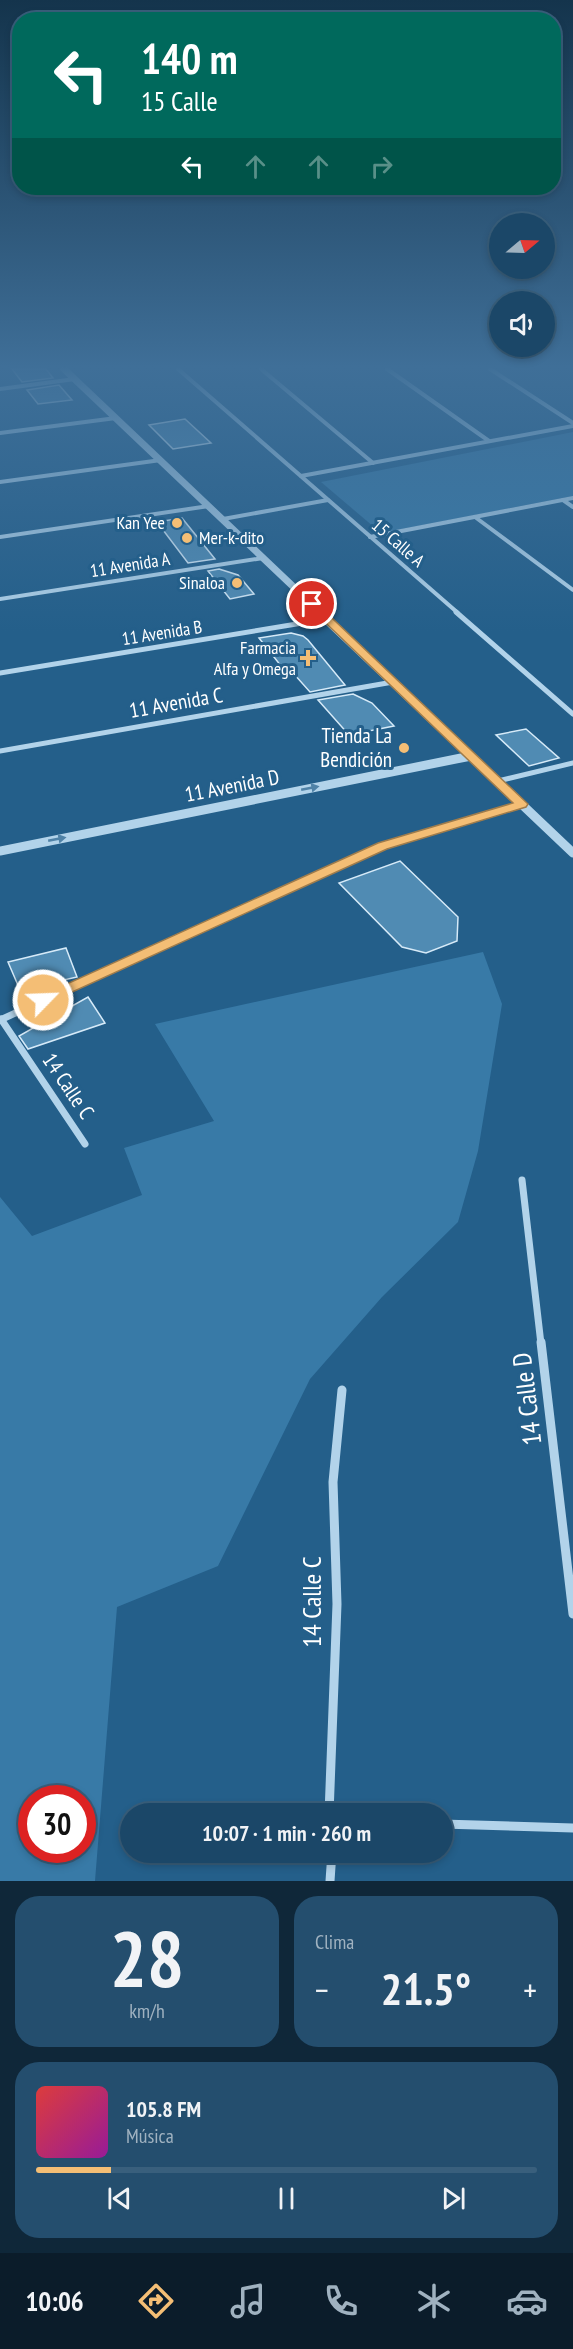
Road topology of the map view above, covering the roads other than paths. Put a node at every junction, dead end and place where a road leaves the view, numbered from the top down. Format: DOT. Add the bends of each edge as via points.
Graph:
graph roads {
  1 [pos="157,457"];
  2 [pos="279,457"];
  3 [pos="366,457"];
  4 [pos="406,457"];
  5 [pos="160,460"];
  6 [pos="373,463"];
  7 [pos="301,476"];
  8 [pos="0,482"];
  9 [pos="573,498"];
  10 [pos="328,500"];
  11 [pos="563,500"];
  12 [pos="209,506"];
  13 [pos="573,507"];
  14 [pos="475,517"];
  15 [pos="223,519"];
  16 [pos="0,537"];
  17 [pos="370,537"];
  18 [pos="263,558"];
  19 [pos="573,590"];
  20 [pos="0,599"];
  21 [pos="328,619"];
  22 [pos="0,673"];
  23 [pos="393,682"];
  24 [pos="573,714"];
  25 [pos="0,751"];
  26 [pos="471,756"];
  27 [pos="573,763"];
  28 [pos="498,781"];
  29 [pos="521,804"];
  30 [pos="0,851"];
  31 [pos="573,853"];
  32 [pos="0,1020"];
  33 [pos="84,1143"];
  34 [pos="522,1180"];
  35 [pos="342,1390"];
  36 [pos="573,1614"];
  37 [pos="329,1803"];
  38 [pos="453,1824"];
  39 [pos="573,1828"];
  40 [pos="331,1863"];
  41 [pos="330,1881"];
  1 -- 5 [label="street"];
  2 -- 7 [label="street, 15 Calle A"];
  3 -- 6 [label="street"];
  4 -- 6 [label="street"];
  5 -- 8 [label="street"];
  5 -- 12 [label="street"];
  6 -- 7 [label="street"];
  7 -- 10 [label="street, 15 Calle A"];
  9 -- 11 [label="street"];
  10 -- 15 [label="street"];
  10 -- 17 [label="street, 15 Calle A"];
  11 -- 13 [label="street"];
  11 -- 14 [label="street"];
  12 -- 15 [label="street"];
  12 -- 16 [label="street"];
  14 -- 17 [label="street"];
  14 -- 19 [label="street"];
  15 -- 18 [label="street"];
  17 -- 24 [label="street, 15 Calle A"];
  18 -- 20 [label="street, 11 Avenida A"];
  18 -- 21 [label="street"];
  21 -- 22 [label="street, 11 Avenida B"];
  21 -- 23 [label="street"];
  23 -- 25 [label="street, 11 Avenida C"];
  23 -- 26 [label="street"];
  26 -- 28 [label="street"];
  30 -- 26 [label="street, 11 Avenida D, one-way"];
  27 -- 28 [label="street"];
  28 -- 29 [label="street"];
  29 -- 31 [label="street"];
  29 -- 32 [label="street" via="382,846"];
  32 -- 33 [label="street, 14 Calle C"];
  34 -- 36 [label="street, 14 Calle D"];
  35 -- 37 [label="street, 14 Calle C" via="333,1482 337,1604"];
  38 -- 39 [label="street"];
  40 -- 41 [label="street"];
}
